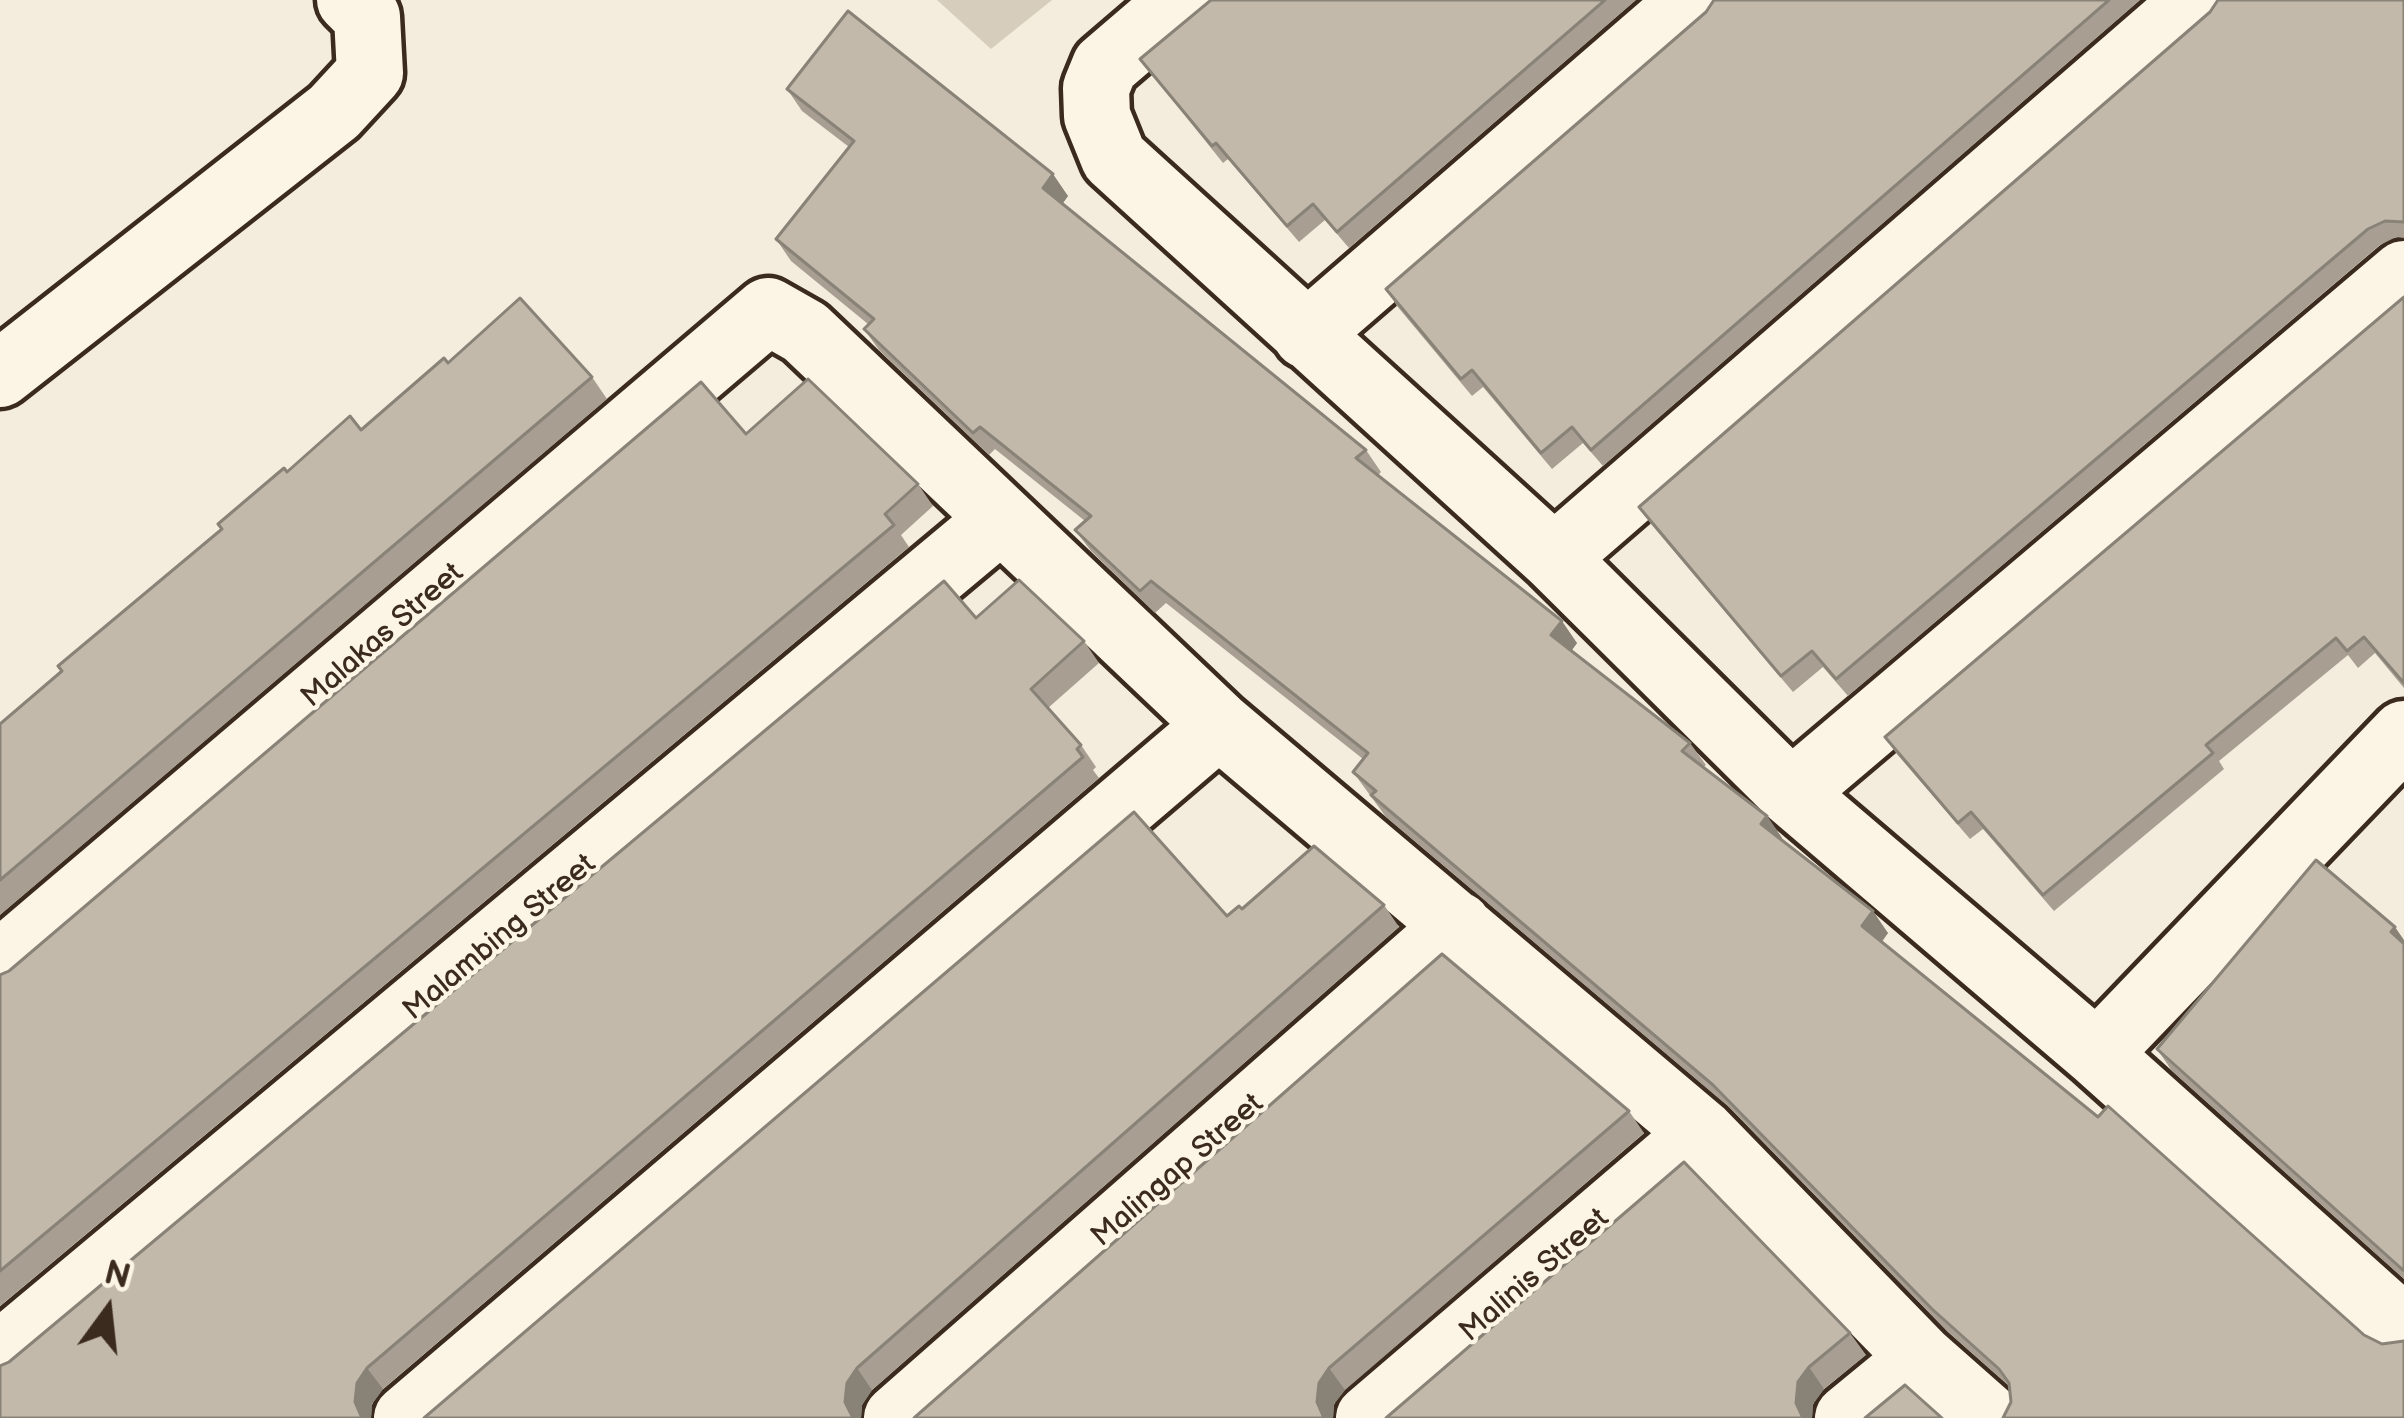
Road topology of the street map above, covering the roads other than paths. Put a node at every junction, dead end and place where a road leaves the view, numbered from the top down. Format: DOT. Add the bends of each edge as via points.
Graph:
graph roads {
  1 [pos="350,0"];
  2 [pos="1182,0"];
  3 [pos="1693,0"];
  4 [pos="2197,0"];
  5 [pos="2404,274"];
  6 [pos="1306,335"];
  7 [pos="2,368"];
  8 [pos="1000,520"];
  9 [pos="1554,558"];
  10 [pos="1219,725"];
  11 [pos="2396,758"];
  12 [pos="1791,793"];
  13 [pos="1458,925"];
  14 [pos="0,964"];
  15 [pos="2097,1054"];
  16 [pos="1702,1133"];
  17 [pos="2404,1329"];
  18 [pos="0,1355"];
  19 [pos="1921,1358"];
  20 [pos="407,1418"];
  21 [pos="898,1418"];
  22 [pos="1369,1418"];
  23 [pos="1848,1418"];
  24 [pos="1989,1418"];
  1 -- 7 [label="street" via="367,17 370,73 334,112"];
  2 -- 6 [label="street" via="1105,66 1097,116 1114,158"];
  3 -- 6 [label="street"];
  4 -- 9 [label="street"];
  5 -- 12 [label="street"];
  6 -- 9 [label="street"];
  8 -- 10 [label="street"];
  8 -- 14 [label="street, Malakas Street" via="805,332 768,311"];
  8 -- 18 [label="street, Malambing Street"];
  9 -- 12 [label="street"];
  10 -- 13 [label="street"];
  10 -- 20 [label="street"];
  11 -- 15 [label="street"];
  12 -- 15 [label="street"];
  13 -- 16 [label="street"];
  13 -- 21 [label="street, Malingap Street"];
  15 -- 17 [label="street"];
  16 -- 19 [label="street"];
  16 -- 22 [label="street, Malinis Street"];
  19 -- 23 [label="street"];
  19 -- 24 [label="street"];
}
